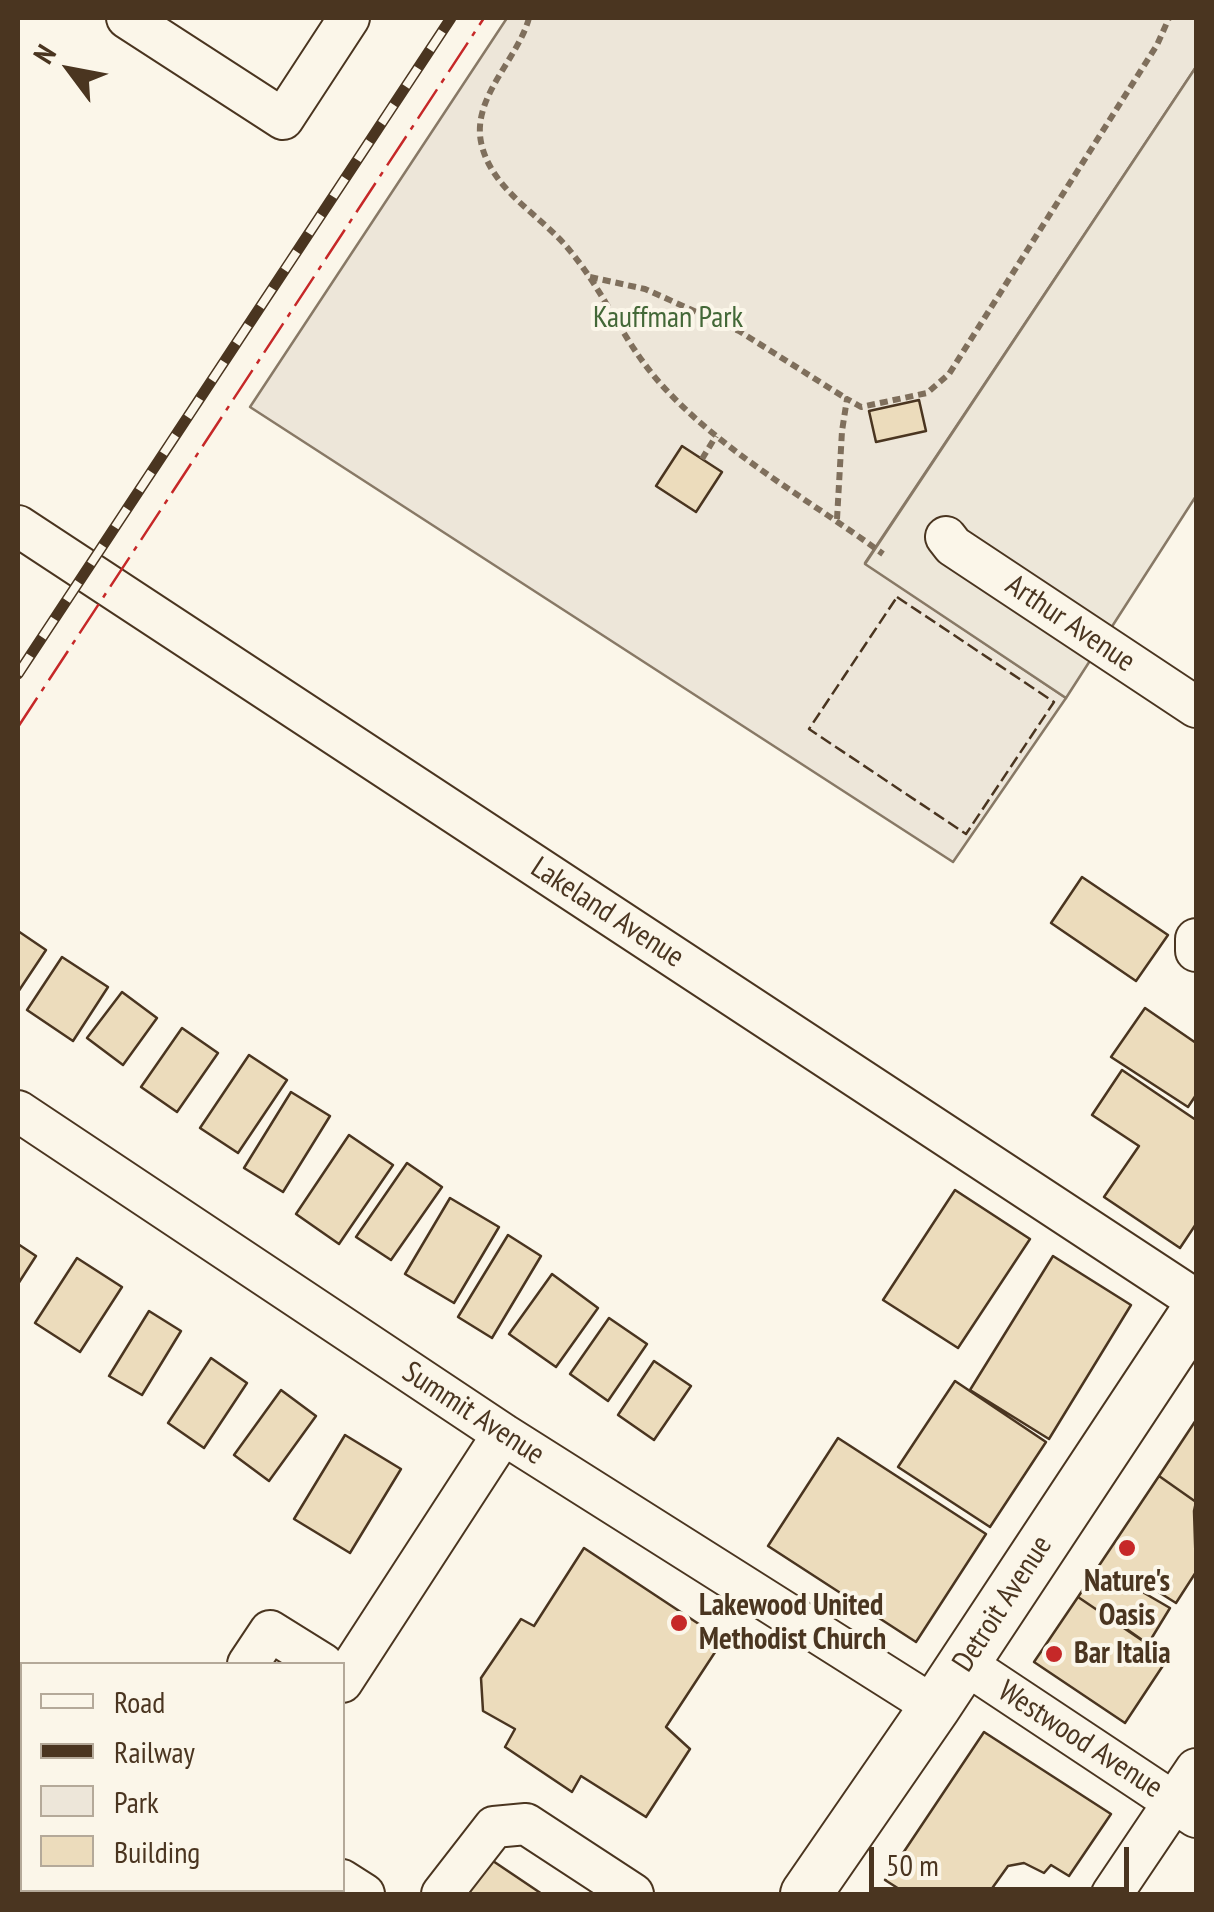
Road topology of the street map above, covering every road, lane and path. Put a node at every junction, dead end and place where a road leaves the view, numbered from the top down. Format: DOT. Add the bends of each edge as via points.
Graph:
graph roads {
  1 [pos="127,18"];
  2 [pos="350,18"];
  3 [pos="529,18"];
  4 [pos="1169,18"];
  5 [pos="590,277"];
  6 [pos="847,399"];
  7 [pos="716,436"];
  8 [pos="702,459"];
  9 [pos="837,520"];
  10 [pos="18,526"];
  11 [pos="946,538"];
  12 [pos="882,554"];
  13 [pos="1196,708"];
  14 [pos="1196,939"];
  15 [pos="1196,951"];
  16 [pos="18,1111"];
  17 [pos="1196,1300"];
  18 [pos="1196,1312"];
  19 [pos="503,1434"];
  20 [pos="249,1662"];
  21 [pos="317,1662"];
  22 [pos="964,1663"];
  23 [pos="345,1666"];
  24 [pos="935,1707"];
  25 [pos="1189,1796"];
  26 [pos="442,1894"];
  27 [pos="633,1894"];
  28 [pos="806,1894"];
  29 [pos="1112,1894"];
  1 -- 2 [label="street" via="283,118"];
  3 -- 5 [label="path" via="489,94 480,141 507,190"];
  4 -- 6 [label="path" via="949,374 928,392 861,407"];
  5 -- 6 [label="path" via="645,289 739,331"];
  5 -- 7 [label="path" via="625,340"];
  6 -- 9 [label="path"];
  7 -- 8 [label="path"];
  7 -- 9 [label="path"];
  9 -- 12 [label="path"];
  10 -- 17 [label="street, Lakeland Avenue"];
  11 -- 13 [label="street, Arthur Avenue"];
  14 -- 15 [label="street"];
  16 -- 19 [label="street, Summit Avenue"];
  18 -- 22 [label="main road, Detroit Avenue"];
  19 -- 23 [label="street"];
  19 -- 24 [label="street, Summit Avenue"];
  20 -- 21 [label="street" via="270,1631"];
  22 -- 24 [label="main road, Detroit Avenue"];
  22 -- 25 [label="street, Westwood Avenue"];
  24 -- 28 [label="main road, Detroit Avenue"];
  25 -- 29 [label="street"];
  26 -- 27 [label="street" via="494,1827 526,1824"];
}
